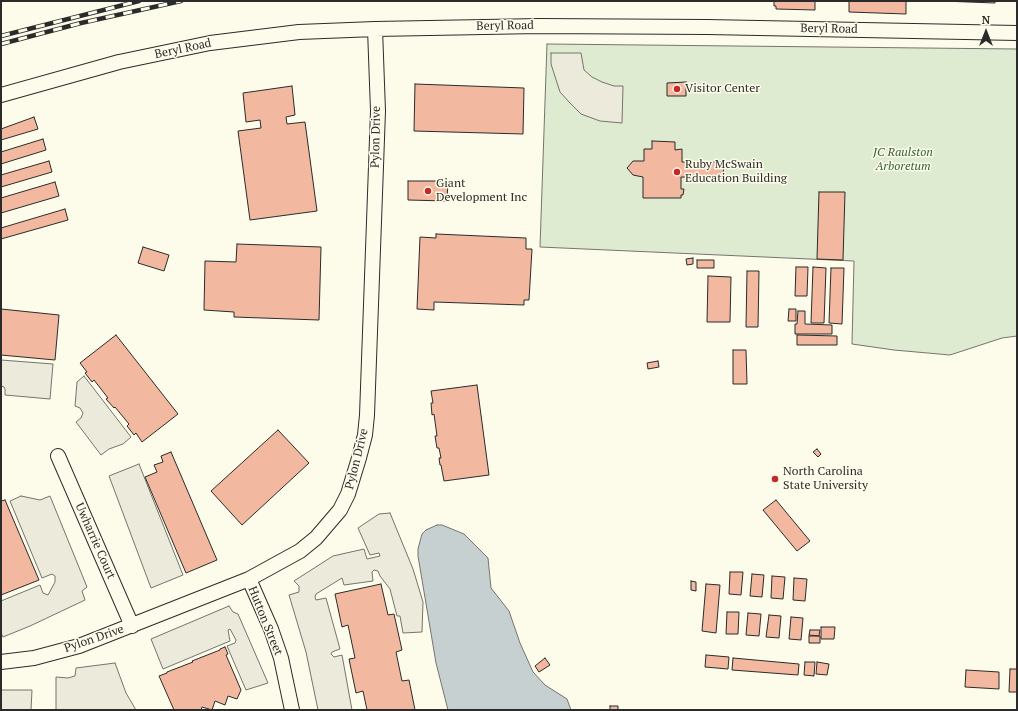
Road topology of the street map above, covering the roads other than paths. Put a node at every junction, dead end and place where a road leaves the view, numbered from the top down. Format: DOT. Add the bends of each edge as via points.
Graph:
graph roads {
  1 [pos="375,29"];
  2 [pos="1017,33"];
  3 [pos="1,95"];
  4 [pos="58,456"];
  5 [pos="249,579"];
  6 [pos="132,626"];
  7 [pos="1,662"];
  8 [pos="292,710"];
  1 -- 2 [label="street, Beryl Road" via="638,26"];
  1 -- 3 [label="street, Beryl Road" via="300,32 210,43 119,62"];
  1 -- 5 [label="street, Pylon Drive" via="378,111 365,435 348,494 328,525 300,551"];
  4 -- 6 [label="street, Uwharrie Court"];
  5 -- 6 [label="street, Pylon Drive"];
  5 -- 8 [label="street, Hutton Street" via="271,629"];
  6 -- 7 [label="street, Pylon Drive" via="79,646 34,658"];
}
